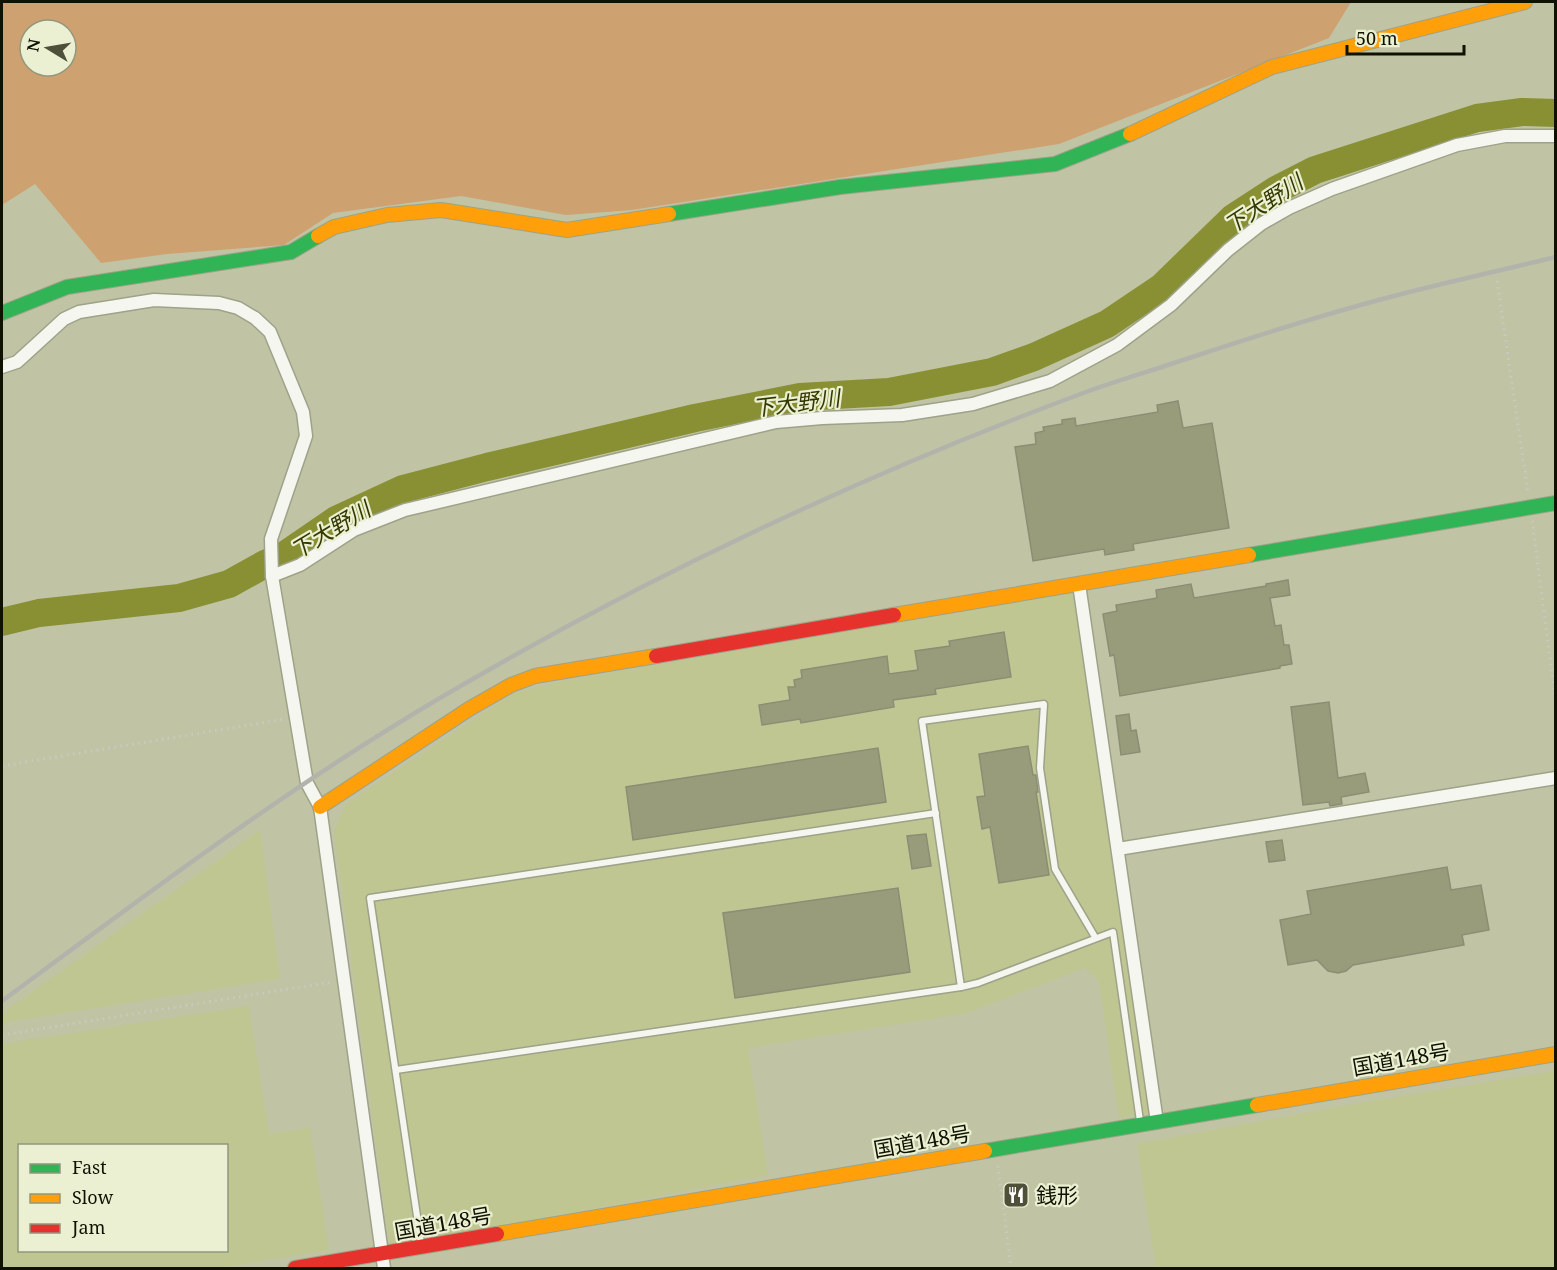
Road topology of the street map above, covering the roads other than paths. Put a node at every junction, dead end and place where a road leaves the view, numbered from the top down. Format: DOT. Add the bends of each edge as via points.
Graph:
graph roads {
  1 [pos="1525,2"];
  2 [pos="1556,136"];
  3 [pos="2,313"];
  4 [pos="2,367"];
  5 [pos="1556,503"];
  6 [pos="272,576"];
  7 [pos="1079,584"];
  8 [pos="1556,778"];
  9 [pos="320,807"];
  10 [pos="936,813"];
  11 [pos="1118,849"];
  12 [pos="1095,937"];
  13 [pos="961,987"];
  14 [pos="1556,1054"];
  15 [pos="396,1070"];
  16 [pos="1158,1122"];
  17 [pos="1141,1125"];
  18 [pos="422,1248"];
  19 [pos="383,1262"];
  20 [pos="295,1269"];
  1 -- 3 [label="main road" via="1272,67 1188,108 1055,164 840,187 567,231 441,210 387,215 334,227 291,252 67,287"];
  2 -- 6 [label="street" via="1504,136 1457,145 1289,208 1261,224 1171,305 1117,345 1050,381 972,404 902,416 776,422 405,510 354,530 300,565"];
  4 -- 6 [label="street" via="17,362 64,319 80,312 154,300 219,303 255,318 270,332 303,412 306,436 271,539"];
  5 -- 7 [label="main road"];
  6 -- 9 [label="street" via="307,783"];
  7 -- 9 [label="main road" via="535,676 469,709"];
  7 -- 11 [label="street"];
  8 -- 11 [label="street"];
  9 -- 19 [label="street"];
  10 -- 12 [label="lane" via="922,721 1044,704 1040,768 1055,869"];
  10 -- 13 [label="lane"];
  10 -- 15 [label="lane" via="370,898"];
  11 -- 16 [label="street"];
  12 -- 13 [label="lane"];
  12 -- 17 [label="lane" via="1113,932"];
  13 -- 15 [label="lane"];
  14 -- 16 [label="main road, 国道148号"];
  15 -- 18 [label="lane"];
  16 -- 17 [label="main road, 国道148号"];
  17 -- 18 [label="main road, 国道148号"];
  18 -- 19 [label="main road, 国道148号"];
  19 -- 20 [label="main road, 国道148号"];
}
